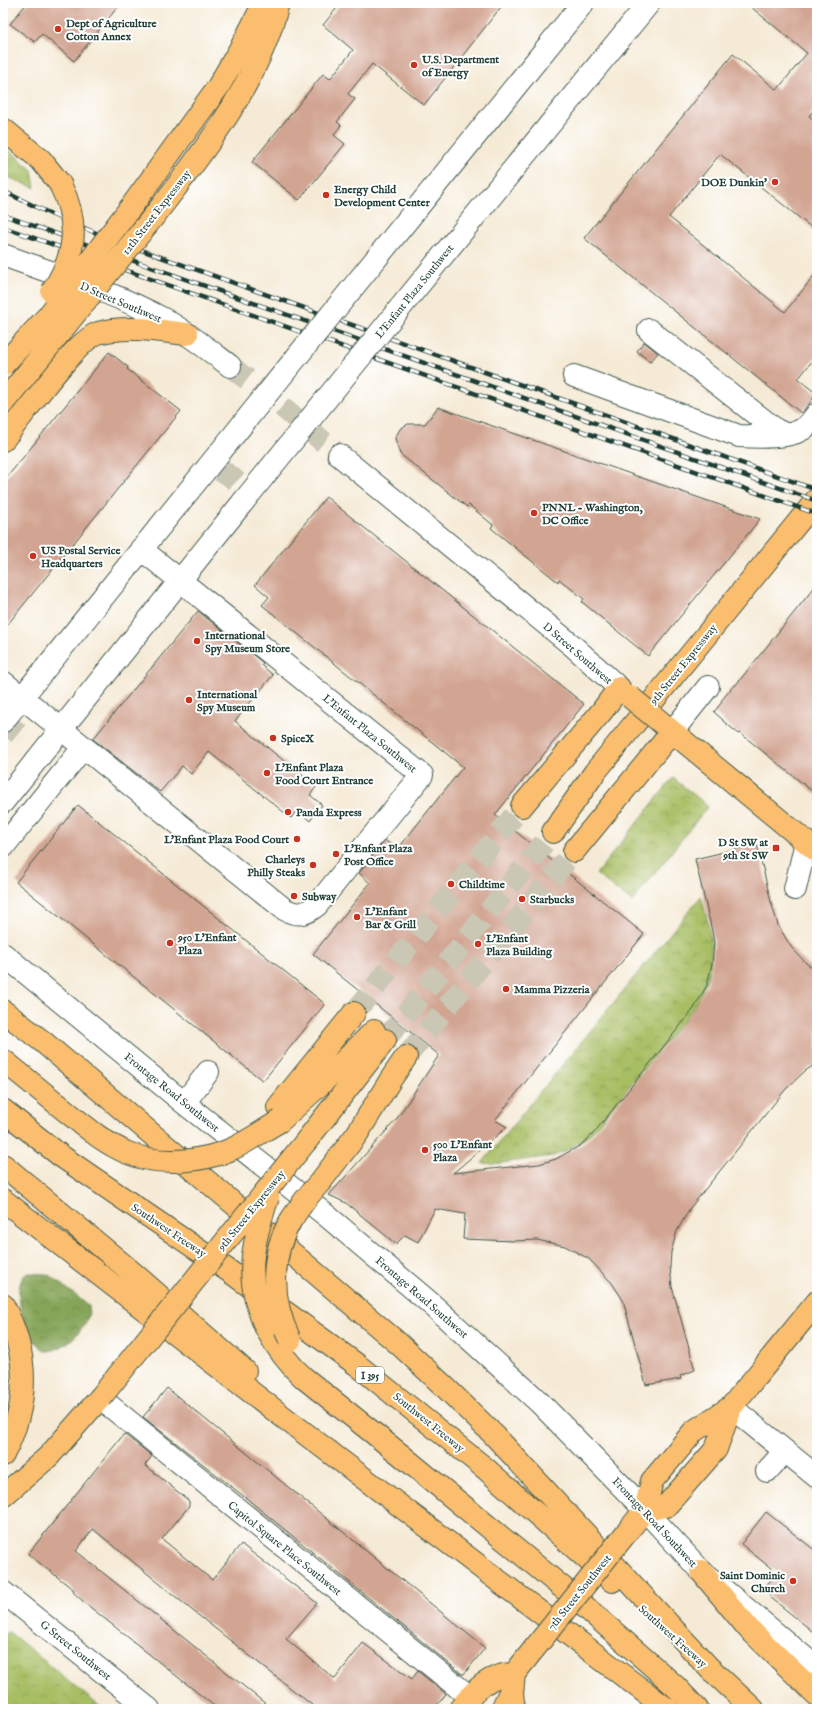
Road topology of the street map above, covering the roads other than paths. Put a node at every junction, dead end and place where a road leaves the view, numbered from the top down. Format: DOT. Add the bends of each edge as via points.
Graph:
graph roads {
  1 [pos="264,3"];
  2 [pos="278,3"];
  3 [pos="583,3"];
  4 [pos="650,3"];
  5 [pos="3,129"];
  6 [pos="3,256"];
  7 [pos="649,330"];
  8 [pos="187,334"];
  9 [pos="3,359"];
  10 [pos="3,365"];
  11 [pos="230,366"];
  12 [pos="574,376"];
  13 [pos="3,403"];
  14 [pos="817,414"];
  15 [pos="785,434"];
  16 [pos="3,440"];
  17 [pos="339,455"];
  18 [pos="817,499"];
  19 [pos="141,549"];
  20 [pos="180,581"];
  21 [pos="3,682"];
  22 [pos="708,687"];
  23 [pos="625,693"];
  24 [pos="22,698"];
  25 [pos="3,721"];
  26 [pos="668,728"];
  27 [pos="61,730"];
  28 [pos="83,748"];
  29 [pos="3,802"];
  30 [pos="522,806"];
  31 [pos="548,828"];
  32 [pos="811,846"];
  33 [pos="3,847"];
  34 [pos="574,851"];
  35 [pos="794,890"];
  36 [pos="3,954"];
  37 [pos="3,1004"];
  38 [pos="3,1011"];
  39 [pos="354,1014"];
  40 [pos="42,1041"];
  41 [pos="406,1057"];
  42 [pos="3,1060"];
  43 [pos="208,1072"];
  44 [pos="184,1103"];
  45 [pos="3,1110"];
  46 [pos="276,1118"];
  47 [pos="3,1164"];
  48 [pos="273,1183"];
  49 [pos="3,1200"];
  50 [pos="817,1302"];
  51 [pos="3,1305"];
  52 [pos="100,1398"];
  53 [pos="731,1407"];
  54 [pos="785,1451"];
  55 [pos="3,1455"];
  56 [pos="402,1455"];
  57 [pos="767,1471"];
  58 [pos="817,1477"];
  59 [pos="3,1496"];
  60 [pos="389,1497"];
  61 [pos="645,1510"];
  62 [pos="701,1572"];
  63 [pos="3,1592"];
  64 [pos="817,1668"];
  65 [pos="712,1671"];
  66 [pos="514,1674"];
  67 [pos="817,1695"];
  68 [pos="467,1705"];
  69 [pos="149,1709"];
  70 [pos="506,1709"];
  71 [pos="667,1709"];
  72 [pos="697,1709"];
  73 [pos="753,1709"];
  1 -- 10 [label="main road, bridge" via="218,87 49,314"];
  2 -- 13 [label="main road, 12th Street Expressway, bridge" via="272,27 244,85 212,138 154,216"];
  3 -- 19 [label="street, bridge"];
  4 -- 20 [label="street, L'Enfant Plaza Southwest, bridge"];
  5 -- 9 [label="main road, bridge" via="41,160 60,184 67,198 73,226 72,248 65,270 51,294"];
  6 -- 8 [label="street, D Street Southwest" via="110,295 165,320"];
  7 -- 15 [label="street" via="776,430"];
  8 -- 11 [label="street, D Street Southwest"];
  8 -- 16 [label="main road" via="120,330 97,334 88,339 71,354"];
  12 -- 15 [label="street" via="739,436"];
  14 -- 15 [label="street" via="800,431"];
  17 -- 23 [label="street, D Street Southwest" via="573,646"];
  18 -- 31 [label="main road, 9th Street Expressway"];
  19 -- 20 [label="street, L'Enfant Plaza Southwest"];
  19 -- 24 [label="street"];
  20 -- 27 [label="street, L'Enfant Plaza Southwest"];
  20 -- 28 [label="street, L'Enfant Plaza Southwest" via="422,775 317,905 304,914 298,914 284,908"];
  21 -- 24 [label="street, L'Enfant Plaza Southwest"];
  22 -- 26 [label="street"];
  23 -- 26 [label="main road, D Street Southwest, bridge"];
  23 -- 30 [label="main road"];
  24 -- 25 [label="street"];
  24 -- 27 [label="street, L'Enfant Plaza Southwest"];
  26 -- 32 [label="main road, D Street Southwest"];
  26 -- 34 [label="main road"];
  27 -- 28 [label="street, L'Enfant Plaza Southwest"];
  27 -- 29 [label="street, L'Enfant Plaza Southwest"];
  28 -- 33 [label="street"];
  32 -- 35 [label="street"];
  36 -- 44 [label="street, Frontage Road Southwest"];
  37 -- 40 [label="main road"];
  38 -- 40 [label="main road"];
  39 -- 46 [label="main road"];
  40 -- 65 [label="main road" via="399,1344 447,1389 495,1436"];
  41 -- 56 [label="main road, bridge" via="357,1134 290,1221 275,1267 276,1295 283,1326 290,1340 308,1364"];
  42 -- 46 [label="main road, bridge" via="104,1140 143,1158 172,1161 219,1154 233,1148"];
  43 -- 44 [label="street"];
  44 -- 61 [label="street, Frontage Road Southwest" via="327,1216 429,1302 539,1402"];
  45 -- 65 [label="main road, Southwest Freeway / I 395" via="61,1156 289,1313 377,1380 486,1469"];
  46 -- 48 [label="main road, 9th Street Expressway, bridge" via="380,1035 307,1140"];
  47 -- 60 [label="main road" via="134,1273"];
  48 -- 52 [label="main road, 9th Street Expressway, bridge"];
  48 -- 56 [label="main road, bridge" via="256,1235 252,1266 255,1302 273,1343 294,1369"];
  49 -- 60 [label="main road"];
  50 -- 53 [label="main road, 7th Street Southwest"];
  51 -- 55 [label="main road" via="18,1340 24,1381 19,1415"];
  52 -- 59 [label="main road, 9th Street Expressway" via="49,1456"];
  52 -- 68 [label="street, Capitol Square Place Southwest"];
  53 -- 54 [label="street"];
  53 -- 61 [label="main road, 7th Street Southwest" via="694,1431 666,1464 652,1481"];
  54 -- 57 [label="street"];
  54 -- 58 [label="street"];
  56 -- 72 [label="main road" via="580,1602 675,1686"];
  60 -- 71 [label="main road"];
  61 -- 62 [label="street, Frontage Road Southwest"];
  61 -- 66 [label="main road, 7th Street Southwest, bridge"];
  62 -- 64 [label="street, Frontage Road Southwest"];
  62 -- 67 [label="main road" via="748,1628"];
  63 -- 69 [label="street, G Street Southwest"];
  65 -- 73 [label="main road, Southwest Freeway / I 395"];
  66 -- 68 [label="main road" via="492,1678"];
  66 -- 70 [label="main road" via="512,1694"];
}
